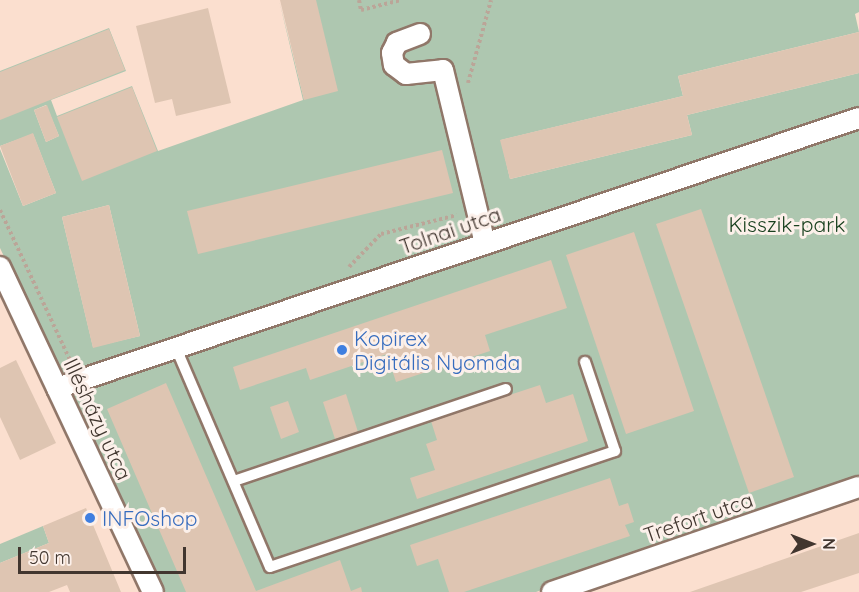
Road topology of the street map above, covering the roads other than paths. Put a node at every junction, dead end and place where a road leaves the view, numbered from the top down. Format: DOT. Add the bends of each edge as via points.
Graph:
graph roads {
  1 [pos="420,34"];
  2 [pos="859,118"];
  3 [pos="485,244"];
  4 [pos="0,267"];
  5 [pos="176,348"];
  6 [pos="585,362"];
  7 [pos="57,388"];
  8 [pos="506,389"];
  9 [pos="234,481"];
  10 [pos="859,487"];
  11 [pos="153,592"];
  12 [pos="552,592"];
  1 -- 3 [label="street" via="397,43 392,53 394,65 406,74 443,70"];
  2 -- 3 [label="street, Tolnai utca"];
  3 -- 5 [label="street, Tolnai utca"];
  4 -- 7 [label="street, Illésházy utca"];
  5 -- 7 [label="street, Tolnai utca"];
  5 -- 9 [label="lane"];
  6 -- 9 [label="lane" via="615,451 270,567"];
  7 -- 11 [label="street, Illésházy utca"];
  8 -- 9 [label="lane"];
  10 -- 12 [label="street, Trefort utca"];
}
